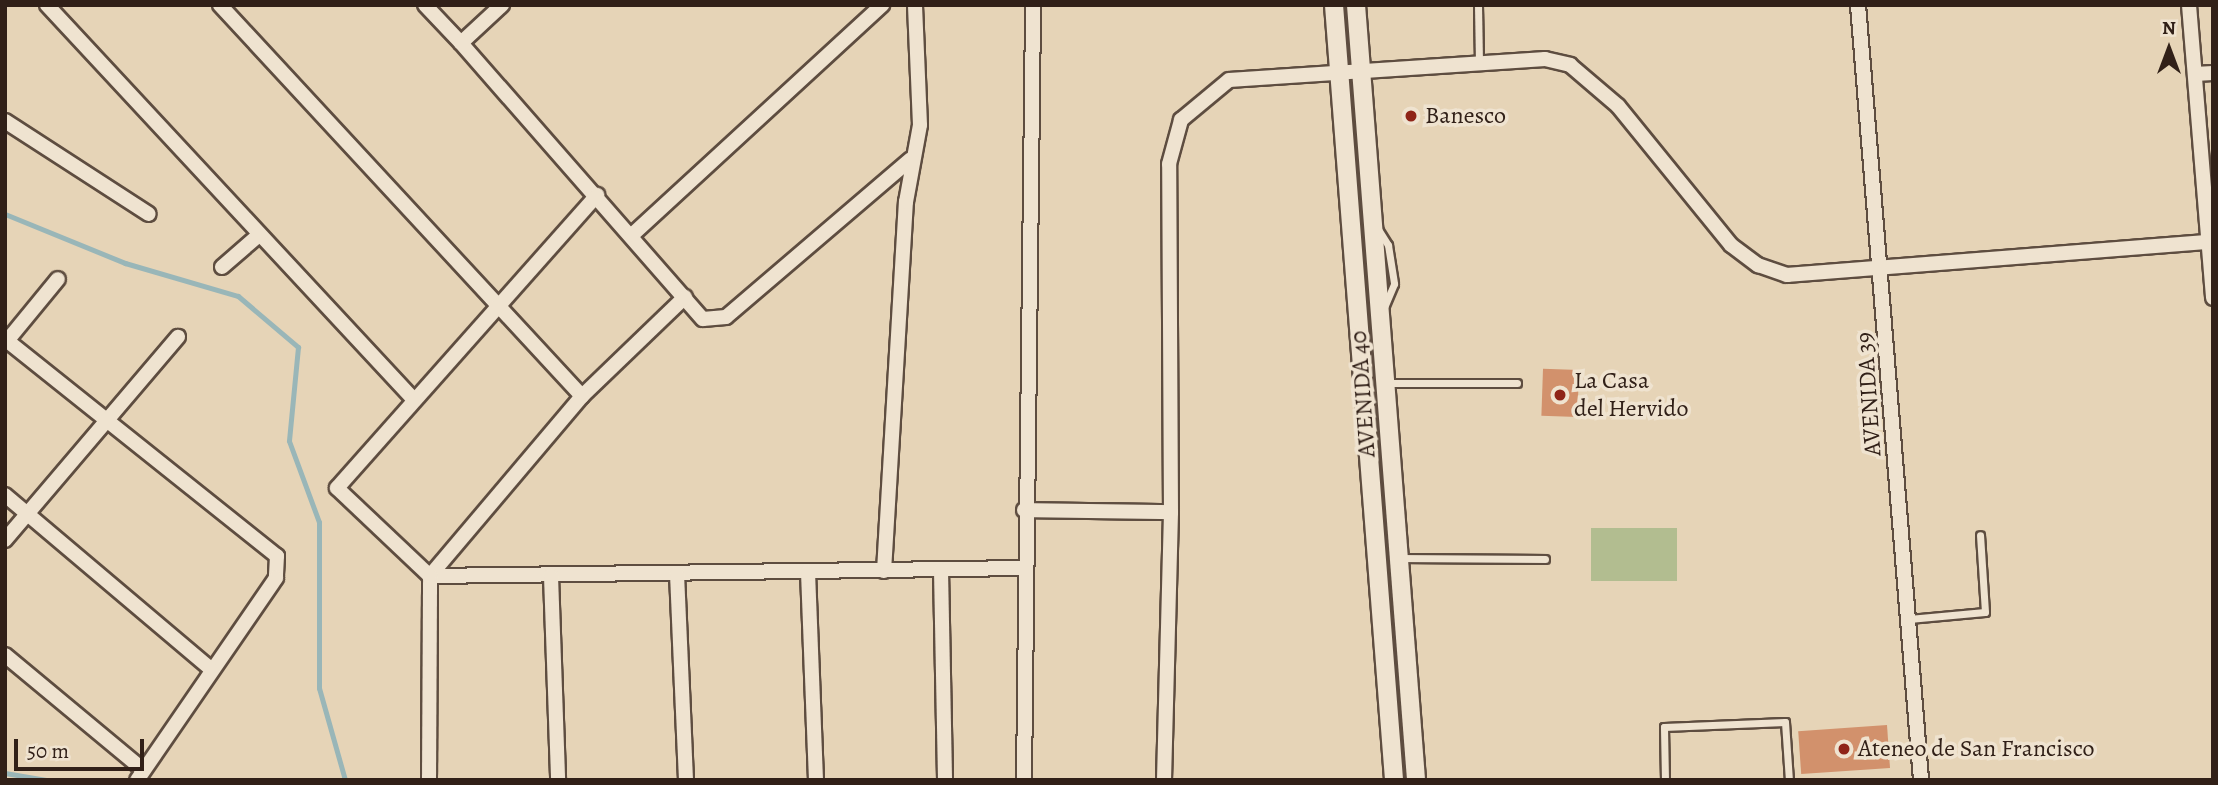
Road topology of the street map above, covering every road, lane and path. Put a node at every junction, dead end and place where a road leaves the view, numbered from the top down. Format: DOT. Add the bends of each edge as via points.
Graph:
graph roads {
  1 [pos="47,5"];
  2 [pos="220,5"];
  3 [pos="425,5"];
  4 [pos="502,5"];
  5 [pos="882,5"];
  6 [pos="915,5"];
  7 [pos="1033,5"];
  8 [pos="1334,5"];
  9 [pos="1356,5"];
  10 [pos="1478,5"];
  11 [pos="1858,5"];
  12 [pos="2189,5"];
  13 [pos="461,43"];
  14 [pos="1479,62"];
  15 [pos="1364,69"];
  16 [pos="1338,70"];
  17 [pos="2213,73"];
  18 [pos="2195,75"];
  19 [pos="5,121"];
  20 [pos="911,159"];
  21 [pos="2208,174"];
  22 [pos="597,195"];
  23 [pos="149,214"];
  24 [pos="632,234"];
  25 [pos="258,235"];
  26 [pos="2209,242"];
  27 [pos="222,267"];
  28 [pos="1882,270"];
  29 [pos="58,279"];
  30 [pos="2212,289"];
  31 [pos="685,297"];
  32 [pos="2213,298"];
  33 [pos="496,306"];
  34 [pos="178,337"];
  35 [pos="6,340"];
  36 [pos="1386,383"];
  37 [pos="1517,383"];
  38 [pos="582,396"];
  39 [pos="414,400"];
  40 [pos="110,418"];
  41 [pos="5,495"];
  42 [pos="1024,510"];
  43 [pos="1171,512"];
  44 [pos="29,513"];
  45 [pos="1980,535"];
  46 [pos="5,540"];
  47 [pos="1399,558"];
  48 [pos="1545,559"];
  49 [pos="1024,568"];
  50 [pos="941,570"];
  51 [pos="884,571"];
  52 [pos="808,572"];
  53 [pos="677,574"];
  54 [pos="430,576"];
  55 [pos="551,576"];
  56 [pos="1909,619"];
  57 [pos="5,655"];
  58 [pos="210,668"];
  59 [pos="139,774"];
  60 [pos="429,780"];
  61 [pos="558,780"];
  62 [pos="685,780"];
  63 [pos="816,780"];
  64 [pos="945,780"];
  65 [pos="1024,780"];
  66 [pos="1164,780"];
  67 [pos="1394,780"];
  68 [pos="1416,780"];
  69 [pos="1665,780"];
  70 [pos="1789,780"];
  71 [pos="1921,780"];
  1 -- 25 [label="street"];
  2 -- 33 [label="street"];
  3 -- 13 [label="street"];
  4 -- 13 [label="street"];
  5 -- 24 [label="street"];
  6 -- 20 [label="street" via="920,125"];
  7 -- 42 [label="street"];
  8 -- 16 [label="street, AVENIDA 40"];
  9 -- 15 [label="street, AVENIDA 40"];
  10 -- 14 [label="lane"];
  11 -- 28 [label="street, AVENIDA 39"];
  12 -- 18 [label="street"];
  13 -- 22 [label="street"];
  14 -- 15 [label="street"];
  14 -- 28 [label="street" via="1545,59 1570,65 1592,79 1731,245 1758,265 1787,275"];
  15 -- 16 [label="street"];
  15 -- 36 [label="street, AVENIDA 40"];
  16 -- 43 [label="street" via="1230,80 1181,120 1173,141"];
  16 -- 67 [label="street, AVENIDA 40"];
  17 -- 18 [label="street"];
  18 -- 21 [label="street"];
  19 -- 23 [label="street"];
  20 -- 31 [label="street" via="726,317 704,319"];
  20 -- 51 [label="street"];
  21 -- 26 [label="street"];
  22 -- 24 [label="street"];
  22 -- 33 [label="street"];
  24 -- 31 [label="street"];
  25 -- 27 [label="street"];
  25 -- 39 [label="street"];
  26 -- 28 [label="street"];
  26 -- 30 [label="street"];
  28 -- 56 [label="street, AVENIDA 39"];
  29 -- 35 [label="street"];
  30 -- 32 [label="street"];
  31 -- 38 [label="street"];
  33 -- 38 [label="street"];
  33 -- 39 [label="street"];
  34 -- 40 [label="street"];
  35 -- 40 [label="street"];
  36 -- 37 [label="lane"];
  36 -- 47 [label="street, AVENIDA 40"];
  38 -- 54 [label="street"];
  39 -- 54 [label="street" via="337,488"];
  40 -- 44 [label="street"];
  40 -- 58 [label="street" via="277,556 276,578"];
  41 -- 44 [label="street"];
  42 -- 43 [label="street"];
  42 -- 49 [label="street"];
  43 -- 66 [label="street"];
  44 -- 46 [label="street"];
  44 -- 58 [label="street"];
  45 -- 56 [label="lane" via="1985,612"];
  47 -- 48 [label="lane"];
  47 -- 68 [label="street, AVENIDA 40"];
  49 -- 50 [label="street"];
  49 -- 65 [label="street"];
  50 -- 51 [label="street"];
  50 -- 64 [label="street"];
  51 -- 52 [label="street"];
  52 -- 53 [label="street"];
  52 -- 63 [label="street"];
  53 -- 55 [label="street"];
  53 -- 62 [label="street"];
  54 -- 55 [label="street"];
  54 -- 60 [label="street"];
  55 -- 61 [label="street"];
  56 -- 71 [label="street, AVENIDA 39"];
  57 -- 59 [label="street"];
  58 -- 59 [label="street"];
  69 -- 70 [label="lane" via="1664,727 1785,722"];
}
